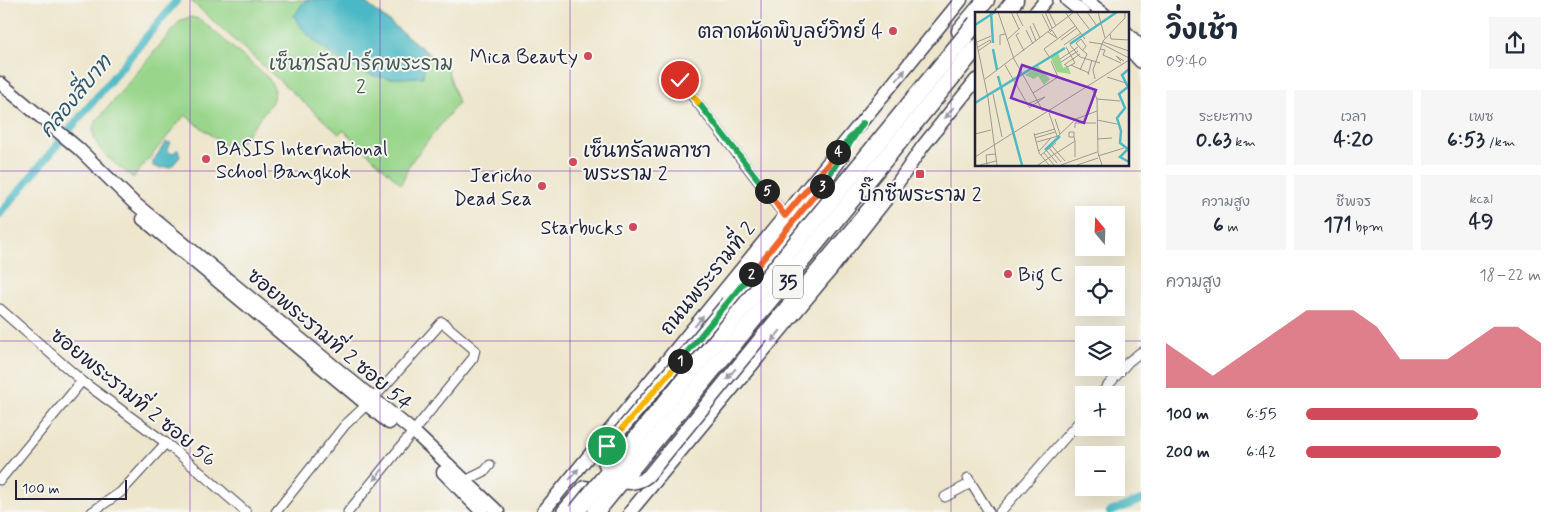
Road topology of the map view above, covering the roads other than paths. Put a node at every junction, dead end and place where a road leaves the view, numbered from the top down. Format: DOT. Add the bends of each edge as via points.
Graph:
graph roads {
  1 [pos="961,0"];
  2 [pos="986,0"];
  3 [pos="995,0"];
  4 [pos="1017,0"];
  5 [pos="1046,0"];
  6 [pos="1067,0"];
  7 [pos="1086,0"];
  8 [pos="976,12"];
  9 [pos="986,12"];
  10 [pos="1008,12"];
  11 [pos="1036,12"];
  12 [pos="1082,12"];
  13 [pos="1101,12"];
  14 [pos="975,13"];
  15 [pos="975,24"];
  16 [pos="1128,34"];
  17 [pos="1141,47"];
  18 [pos="1128,48"];
  19 [pos="975,49"];
  20 [pos="975,53"];
  21 [pos="1141,62"];
  22 [pos="676,75"];
  23 [pos="975,81"];
  24 [pos="0,83"];
  25 [pos="863,123"];
  26 [pos="923,146"];
  27 [pos="785,216"];
  28 [pos="0,309"];
  29 [pos="1141,352"];
  30 [pos="82,381"];
  31 [pos="1108,386"];
  32 [pos="370,402"];
  33 [pos="1075,426"];
  34 [pos="411,435"];
  35 [pos="166,443"];
  36 [pos="490,465"];
  37 [pos="0,480"];
  38 [pos="465,481"];
  39 [pos="945,497"];
  40 [pos="92,512"];
  41 [pos="246,512"];
  42 [pos="276,512"];
  43 [pos="348,512"];
  44 [pos="482,512"];
  45 [pos="498,512"];
  46 [pos="543,512"];
  47 [pos="565,512"];
  48 [pos="576,512"];
  49 [pos="596,512"];
  50 [pos="601,512"];
  51 [pos="630,512"];
  52 [pos="989,512"];
  53 [pos="1000,512"];
  25 -- 1 [label="main road, ถนนพระรามที่ 2 / 35, one-way"];
  2 -- 8 [label="highway, ถนนพระรามที่ 2 / 35"];
  3 -- 9 [label="highway"];
  4 -- 10 [label="highway"];
  5 -- 11 [label="main road"];
  6 -- 12 [label="main road"];
  7 -- 13 [label="main road"];
  14 -- 47 [label="highway, ถนนพระรามที่ 2 / 35"];
  15 -- 48 [label="highway, bridge"];
  16 -- 17 [label="main road"];
  18 -- 21 [label="main road"];
  19 -- 49 [label="highway, bridge"];
  20 -- 50 [label="highway, 35"];
  22 -- 27 [label="street"];
  23 -- 26 [label="main road, 35, one-way"];
  24 -- 32 [label="main road, ซอยพระรามที่ 2 ซอย 54" via="78,149 133,202 141,217"];
  26 -- 25 [label="main road, one-way, bridge" via="648,476 642,481 627,484 609,474 603,457 610,442 833,171"];
  25 -- 27 [label="main road, ถนนพระรามที่ 2 / 35"];
  26 -- 51 [label="main road, 35, one-way" via="829,272"];
  46 -- 27 [label="main road, ถนนพระรามที่ 2 / 35, one-way"];
  28 -- 30 [label="street, ซอยพระรามที่ 2 ซอย 56"];
  29 -- 31 [label="street"];
  30 -- 35 [label="street, ซอยพระรามที่ 2 ซอย 56"];
  30 -- 37 [label="street"];
  32 -- 34 [label="main road, ซอยพระรามที่ 2 ซอย 54"];
  32 -- 34 [label="street" via="442,322 475,353"];
  32 -- 42 [label="street" via="346,425"];
  33 -- 53 [label="street"];
  34 -- 38 [label="main road, ซอยพระรามที่ 2 ซอย 54"];
  34 -- 43 [label="street, one-way"];
  34 -- 44 [label="main road, ซอยพระรามที่ 2 ซอย 54"];
  35 -- 40 [label="street" via="126,488"];
  35 -- 41 [label="street, ซอยพระรามที่ 2 ซอย 56"];
  36 -- 38 [label="street"];
  38 -- 45 [label="main road, ซอยพระรามที่ 2 ซอย 54"];
  39 -- 52 [label="street" via="970,481"];
}
